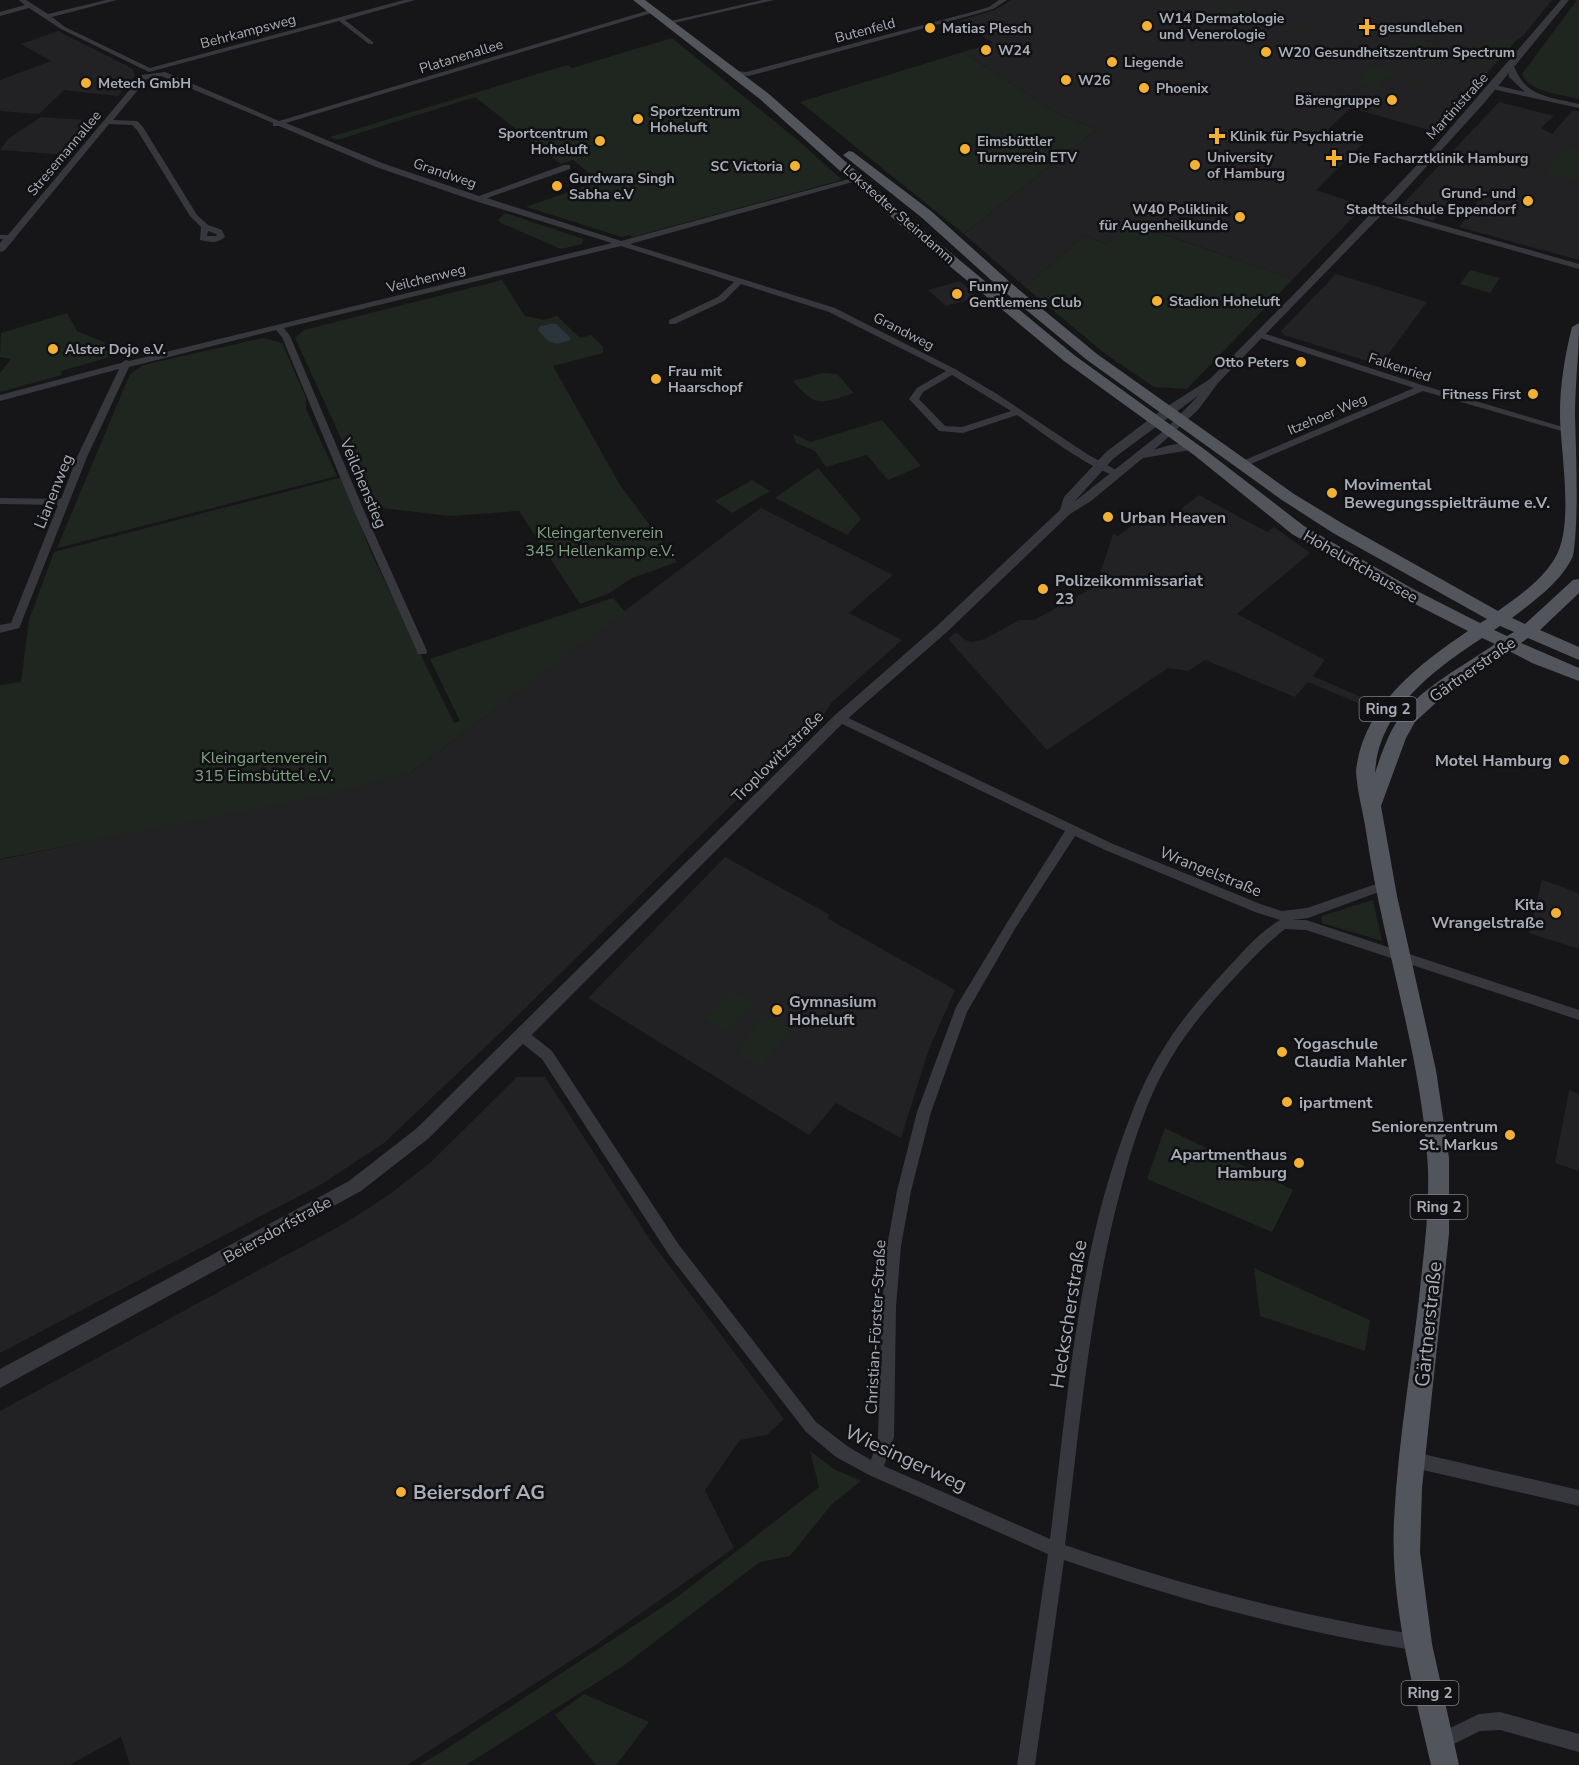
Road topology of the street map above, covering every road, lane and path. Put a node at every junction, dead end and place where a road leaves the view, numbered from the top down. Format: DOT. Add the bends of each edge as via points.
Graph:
graph roads {
  1 [pos="22,0"];
  2 [pos="114,0"];
  3 [pos="412,0"];
  4 [pos="638,0"];
  5 [pos="771,0"];
  6 [pos="1004,0"];
  7 [pos="1565,0"];
  8 [pos="29,6"];
  9 [pos="650,6"];
  10 [pos="0,14"];
  11 [pos="45,17"];
  12 [pos="340,19"];
  13 [pos="674,21"];
  14 [pos="370,43"];
  15 [pos="1511,68"];
  16 [pos="729,72"];
  17 [pos="746,74"];
  18 [pos="148,76"];
  19 [pos="1495,87"];
  20 [pos="1532,94"];
  21 [pos="1579,106"];
  22 [pos="107,122"];
  23 [pos="276,124"];
  24 [pos="567,167"];
  25 [pos="857,178"];
  26 [pos="478,199"];
  27 [pos="1379,210"];
  28 [pos="205,227"];
  29 [pos="5,238"];
  30 [pos="620,243"];
  31 [pos="0,249"];
  32 [pos="1579,267"];
  33 [pos="741,280"];
  34 [pos="672,322"];
  35 [pos="1579,327"];
  36 [pos="279,328"];
  37 [pos="1260,335"];
  38 [pos="126,363"];
  39 [pos="952,371"];
  40 [pos="1422,388"];
  41 [pos="0,398"];
  42 [pos="1018,412"];
  43 [pos="1168,420"];
  44 [pos="1568,430"];
  45 [pos="1192,447"];
  46 [pos="1133,460"];
  47 [pos="1243,464"];
  48 [pos="1099,465"];
  49 [pos="1115,473"];
  50 [pos="0,501"];
  51 [pos="64,502"];
  52 [pos="1066,511"];
  53 [pos="1579,584"];
  54 [pos="1500,619"];
  55 [pos="5,628"];
  56 [pos="1481,630"];
  57 [pos="1527,631"];
  58 [pos="1507,644"];
  59 [pos="422,651"];
  60 [pos="1579,654"];
  61 [pos="1579,675"];
  62 [pos="840,718"];
  63 [pos="1372,806"];
  64 [pos="1072,830"];
  65 [pos="1383,886"];
  66 [pos="1283,920"];
  67 [pos="1400,956"];
  68 [pos="1579,1015"];
  69 [pos="523,1036"];
  70 [pos="0,1379"];
  71 [pos="1414,1460"];
  72 [pos="875,1470"];
  73 [pos="1579,1497"];
  74 [pos="1057,1549"];
  75 [pos="1420,1643"];
  76 [pos="1579,1743"];
  77 [pos="1443,1754"];
  78 [pos="1026,1765"];
  1 -- 8 [label="street"];
  2 -- 11 [label="street"];
  3 -- 12 [label="street, Behrkampsweg"];
  4 -- 9 [label="main road, Lokstedter Steindamm"];
  5 -- 13 [label="street"];
  6 -- 17 [label="street, Butenfeld" via="974,13"];
  7 -- 15 [label="street, Martinistraße"];
  8 -- 10 [label="street"];
  8 -- 11 [label="street"];
  9 -- 13 [label="main road, Lokstedter Steindamm"];
  9 -- 16 [label="main road, Lokstedter Steindamm"];
  9 -- 23 [label="street, Platanenallee"];
  11 -- 12 [label="street, Behrkampsweg" via="149,70"];
  12 -- 14 [label="street"];
  13 -- 17 [label="main road, Lokstedter Steindamm"];
  15 -- 19 [label="street, Martinistraße"];
  15 -- 20 [label="street" via="1514,77"];
  16 -- 17 [label="street, Butenfeld"];
  16 -- 25 [label="main road, Lokstedter Steindamm" via="773,104"];
  17 -- 43 [label="main road, Lokstedter Steindamm" via="926,214 1047,321"];
  18 -- 22 [label="street, Stresemannallee"];
  18 -- 23 [label="street, Grandweg" via="162,74"];
  19 -- 20 [label="street"];
  19 -- 27 [label="street, Martinistraße"];
  20 -- 21 [label="street"];
  22 -- 28 [label="street" via="134,123 140,129"];
  22 -- 29 [label="street, Stresemannallee"];
  23 -- 26 [label="street, Grandweg"];
  24 -- 26 [label="street"];
  25 -- 30 [label="street, Veilchenweg"];
  25 -- 43 [label="main road, Lokstedter Steindamm" via="1070,358"];
  26 -- 30 [label="street, Grandweg"];
  27 -- 32 [label="street"];
  27 -- 37 [label="street, Martinistraße"];
  29 -- 31 [label="street, Stresemannallee"];
  30 -- 33 [label="street, Grandweg"];
  30 -- 36 [label="street, Veilchenweg"];
  33 -- 34 [label="street" via="721,299"];
  33 -- 39 [label="street, Grandweg" via="832,310"];
  35 -- 44 [label="main road, Ring 2" via="1570,372"];
  36 -- 38 [label="street, Veilchenweg"];
  36 -- 59 [label="street, Veilchenstieg" via="286,336"];
  37 -- 40 [label="street, Falkenried"];
  37 -- 43 [label="street, Martinistraße"];
  38 -- 41 [label="street, Veilchenweg"];
  38 -- 51 [label="street, Lianenweg"];
  39 -- 42 [label="street, Grandweg"];
  39 -- 42 [label="street" via="920,390 914,399 942,429 957,431"];
  40 -- 44 [label="street, Falkenried"];
  40 -- 47 [label="street, Itzehoer Weg"];
  42 -- 48 [label="street, Grandweg"];
  43 -- 45 [label="main road, Hoheluftchaussee"];
  43 -- 46 [label="street, Troplowitzstraße"];
  43 -- 47 [label="main road, Hoheluftchaussee"];
  43 -- 48 [label="street, Troplowitzstraße"];
  43 -- 49 [label="street" via="1127,455"];
  44 -- 54 [label="main road, Ring 2" via="1575,503 1571,544 1553,573"];
  45 -- 46 [label="street" via="1167,449"];
  45 -- 56 [label="main road, Hoheluftchaussee" via="1313,540"];
  46 -- 49 [label="street, Troplowitzstraße"];
  47 -- 54 [label="main road, Hoheluftchaussee" via="1339,529"];
  48 -- 49 [label="street, Grandweg"];
  48 -- 52 [label="street, Troplowitzstraße" via="1068,500"];
  49 -- 52 [label="street, Troplowitzstraße" via="1081,505"];
  50 -- 51 [label="street"];
  51 -- 55 [label="street, Lianenweg" via="15,626"];
  52 -- 62 [label="street, Troplowitzstraße"];
  53 -- 57 [label="main road, Ring 2"];
  54 -- 56 [label="main road, Gärtnerstraße / Ring 2"];
  54 -- 57 [label="main road, Hoheluftchaussee"];
  56 -- 58 [label="main road, Hoheluftchaussee"];
  56 -- 63 [label="main road, Gärtnerstraße / Ring 2" via="1418,675 1386,711 1364,774"];
  57 -- 58 [label="main road, Gärtnerstraße / Ring 2"];
  57 -- 60 [label="main road, Hoheluftchaussee"];
  58 -- 61 [label="main road, Hoheluftchaussee"];
  58 -- 63 [label="main road, Gärtnerstraße / Ring 2" via="1434,695 1410,717 1396,737"];
  62 -- 64 [label="street, Wrangelstraße"];
  62 -- 69 [label="street, Troplowitzstraße"];
  63 -- 65 [label="main road, Gärtnerstraße / Ring 2"];
  64 -- 66 [label="street, Wrangelstraße"];
  64 -- 72 [label="street, Christian-Förster-Straße" via="961,1011 924,1112 894,1246 885,1437"];
  65 -- 66 [label="street"];
  65 -- 67 [label="main road, Gärtnerstraße / Ring 2"];
  66 -- 67 [label="street, Wrangelstraße"];
  66 -- 74 [label="street, Heckscherstraße" via="1201,1005 1160,1066 1128,1136 1108,1205 1082,1353"];
  67 -- 68 [label="street, Wrangelstraße"];
  67 -- 71 [label="main road, Gärtnerstraße / Ring 2" via="1423,1059 1438,1161 1438,1216"];
  69 -- 70 [label="street, Beiersdorfstraße" via="423,1133 355,1186"];
  69 -- 72 [label="street, Wiesingerweg" via="547,1055 674,1250 811,1427 829,1444"];
  71 -- 73 [label="street"];
  71 -- 75 [label="main road, Gärtnerstraße / Ring 2" via="1407,1560"];
  72 -- 74 [label="street, Wiesingerweg"];
  74 -- 75 [label="street, Wiesingerweg" via="1183,1592 1304,1623"];
  74 -- 78 [label="street, Heckscherstraße"];
  75 -- 77 [label="main road, Gärtnerstraße / Ring 2"];
  76 -- 77 [label="street" via="1489,1720"];
}
